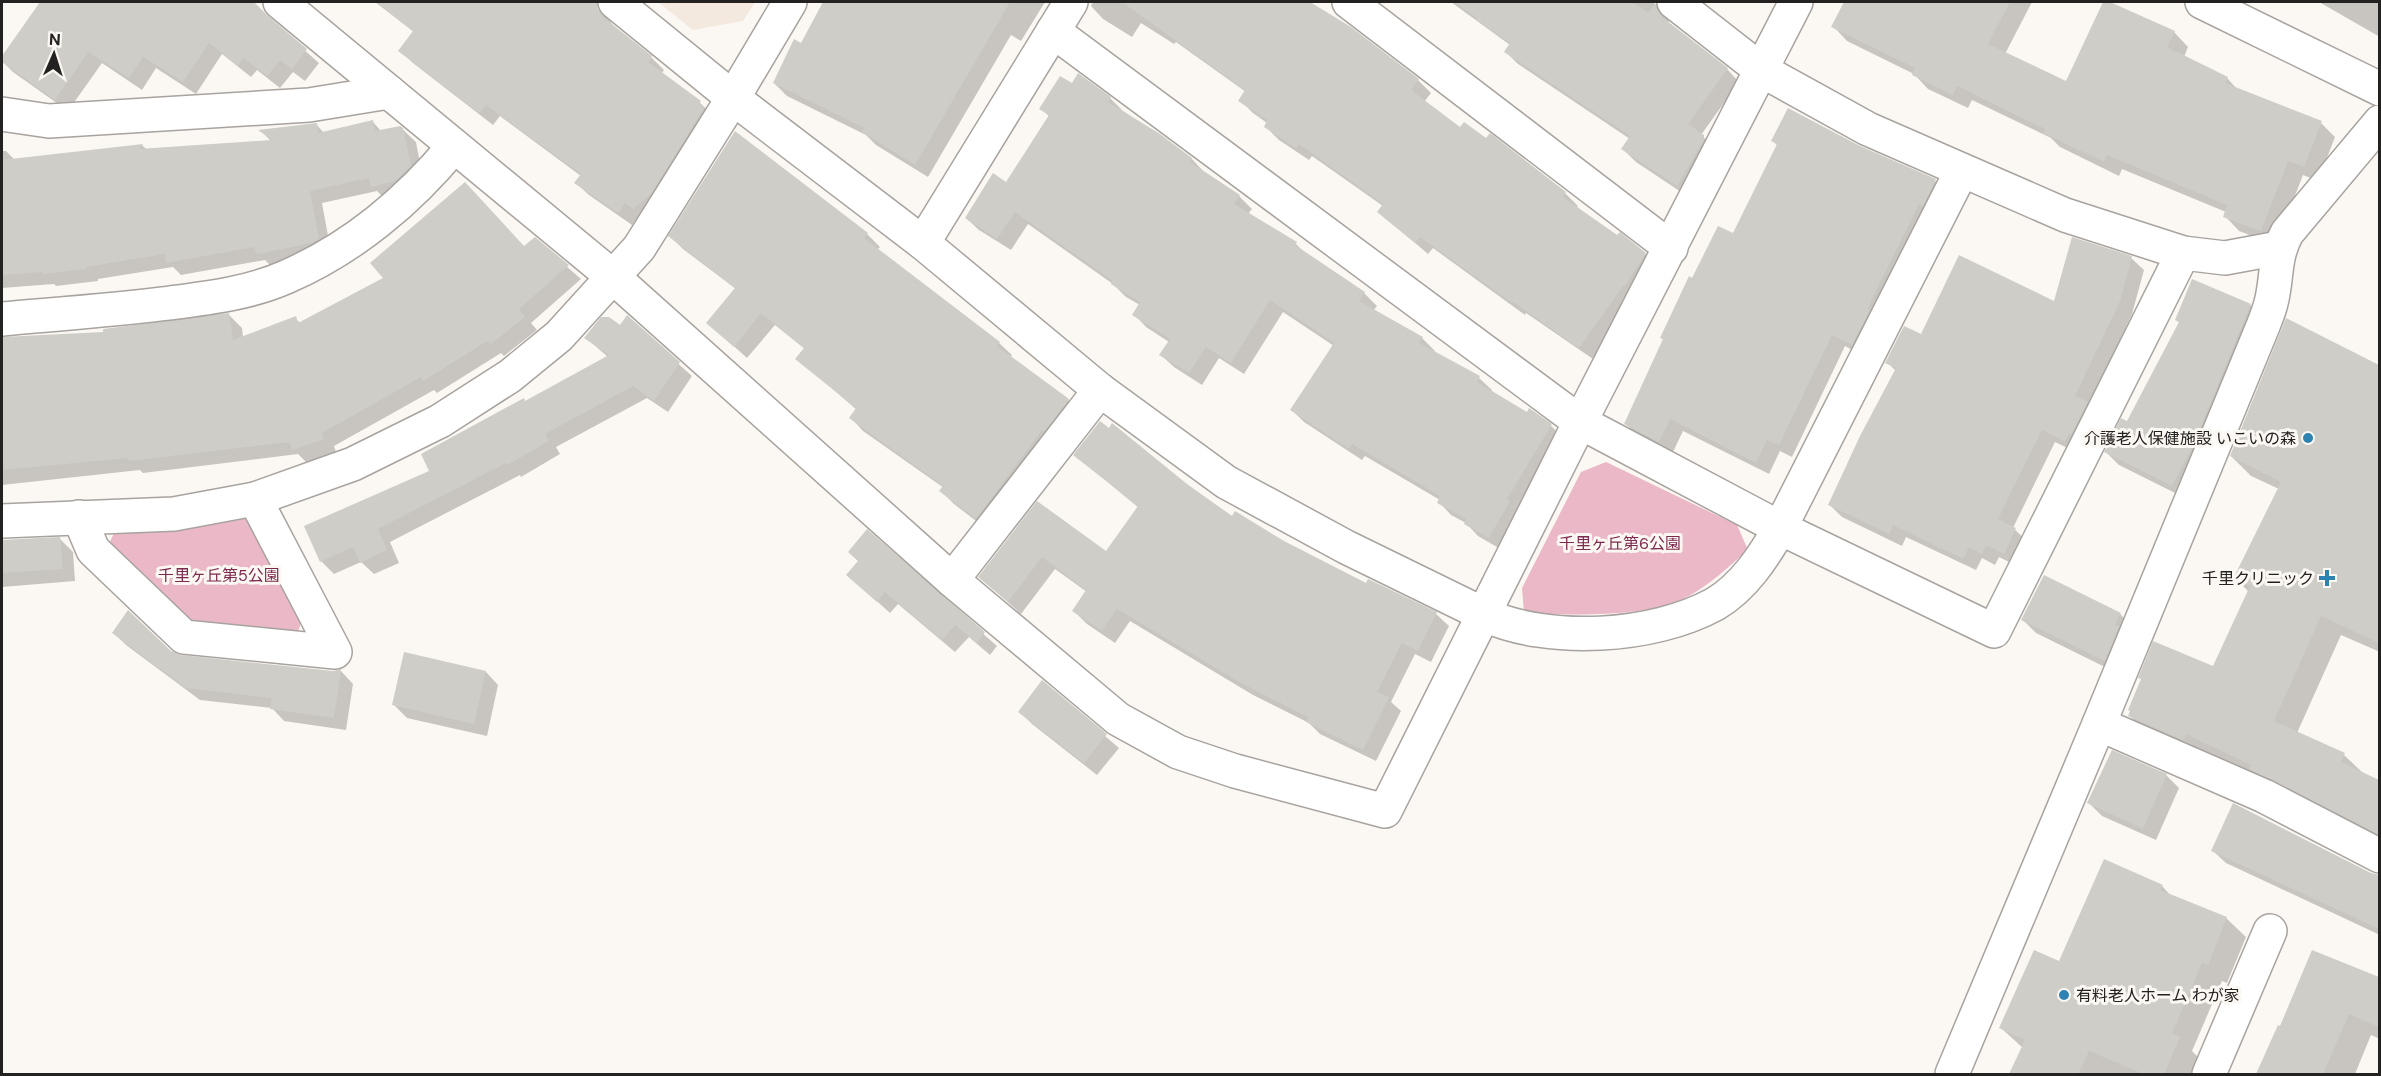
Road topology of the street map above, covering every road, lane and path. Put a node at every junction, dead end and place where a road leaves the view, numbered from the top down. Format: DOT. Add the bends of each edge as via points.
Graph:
graph roads {
  1 [pos="280,2"];
  2 [pos="615,2"];
  3 [pos="790,2"];
  4 [pos="1071,2"];
  5 [pos="1349,2"];
  6 [pos="1674,2"];
  7 [pos="1796,2"];
  8 [pos="2202,2"];
  9 [pos="1053,31"];
  10 [pos="1761,70"];
  11 [pos="2379,89"];
  12 [pos="389,92"];
  13 [pos="733,98"];
  14 [pos="2,114"];
  15 [pos="2379,122"];
  16 [pos="454,146"];
  17 [pos="1961,172"];
  18 [pos="923,243"];
  19 [pos="1671,248"];
  20 [pos="2279,248"];
  21 [pos="2183,253"];
  22 [pos="612,276"];
  23 [pos="2,319"];
  24 [pos="1100,390"];
  25 [pos="1580,422"];
  26 [pos="255,499"];
  27 [pos="79,517"];
  28 [pos="2,521"];
  29 [pos="1780,528"];
  30 [pos="952,580"];
  31 [pos="1485,615"];
  32 [pos="2099,724"];
  33 [pos="2379,856"];
  34 [pos="2270,931"];
  35 [pos="1952,1074"];
  36 [pos="2209,1074"];
  1 -- 12 [label="street"];
  2 -- 13 [label="street"];
  3 -- 13 [label="street"];
  4 -- 9 [label="street"];
  5 -- 19 [label="street"];
  6 -- 10 [label="street"];
  7 -- 10 [label="street"];
  8 -- 11 [label="street"];
  9 -- 18 [label="street"];
  9 -- 25 [label="street"];
  10 -- 17 [label="street" via="1868,129"];
  10 -- 19 [label="street"];
  12 -- 14 [label="street" via="309,105 49,121"];
  12 -- 16 [label="street"];
  13 -- 18 [label="street"];
  13 -- 22 [label="street" via="639,248"];
  15 -- 20 [label="street" via="2287,233"];
  16 -- 22 [label="street"];
  16 -- 23 [label="street" via="429,177 349,245 285,278 222,296"];
  17 -- 21 [label="street" via="2065,215"];
  17 -- 29 [label="street"];
  18 -- 24 [label="street"];
  19 -- 25 [label="street"];
  20 -- 21 [label="street" via="2225,258"];
  20 -- 32 [label="street" via="2263,326"];
  21 -- 29 [label="street" via="1994,631"];
  22 -- 26 [label="street" via="559,336 510,376 440,421 352,464"];
  22 -- 30 [label="street"];
  24 -- 30 [label="street"];
  24 -- 31 [label="street" via="1226,482 1346,547"];
  25 -- 29 [label="street"];
  25 -- 31 [label="street"];
  26 -- 27 [label="street" via="174,514"];
  26 -- 27 [label="street" via="335,652 184,637 93,550"];
  27 -- 28 [label="street"];
  29 -- 31 [label="street" via="1766,553 1736,588 1716,603 1664,624 1618,631 1545,632"];
  30 -- 31 [label="street" via="1118,719 1178,752 1385,811"];
  32 -- 33 [label="street" via="2264,796"];
  32 -- 35 [label="street"];
  34 -- 36 [label="street"];
}
